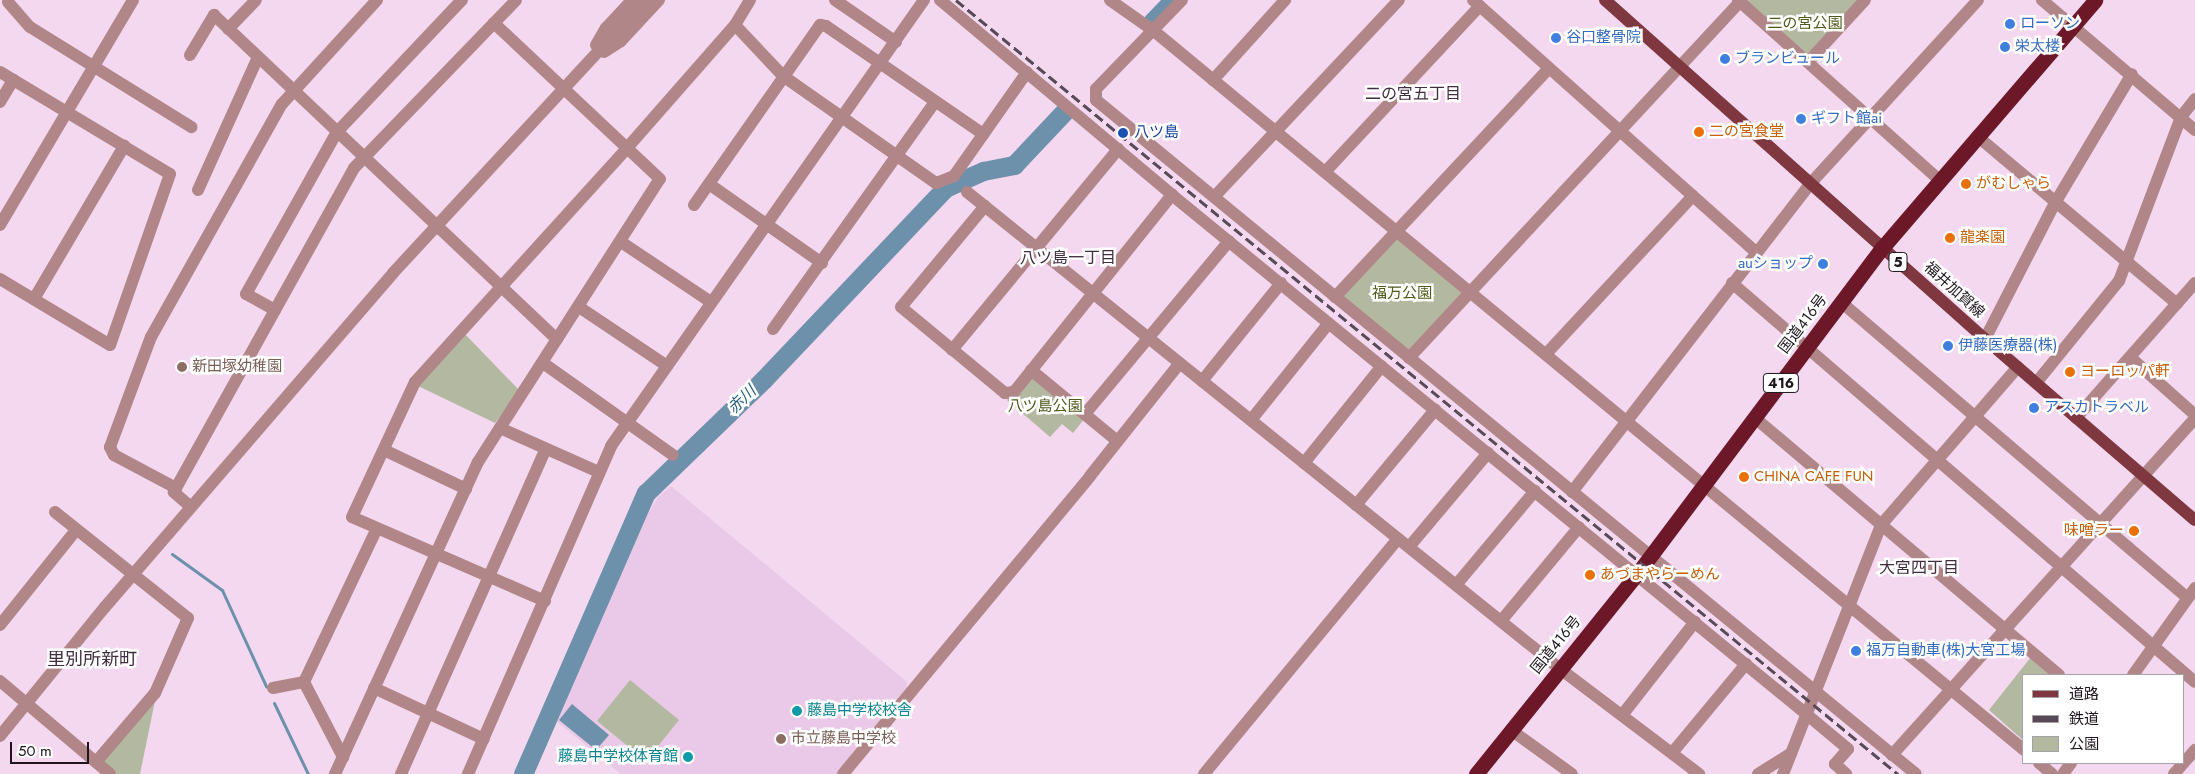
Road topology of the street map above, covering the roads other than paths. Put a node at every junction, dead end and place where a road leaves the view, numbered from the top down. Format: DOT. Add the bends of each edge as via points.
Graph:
graph roads {
  1 [pos="133,0"];
  2 [pos="256,0"];
  3 [pos="377,0"];
  4 [pos="462,0"];
  5 [pos="516,0"];
  6 [pos="632,0"];
  7 [pos="646,0"];
  8 [pos="659,0"];
  9 [pos="750,0"];
  10 [pos="835,0"];
  11 [pos="924,0"];
  12 [pos="940,0"];
  13 [pos="1110,0"];
  14 [pos="1182,0"];
  15 [pos="1285,0"];
  16 [pos="1399,0"];
  17 [pos="1605,0"];
  18 [pos="1865,0"];
  19 [pos="1978,0"];
  20 [pos="2042,0"];
  21 [pos="2095,0"];
  22 [pos="1740,1"];
  23 [pos="6,3"];
  24 [pos="1476,3"];
  25 [pos="494,23"];
  26 [pos="735,25"];
  27 [pos="2072,26"];
  28 [pos="228,29"];
  29 [pos="1154,31"];
  30 [pos="896,42"];
  31 [pos="190,54"];
  32 [pos="258,56"];
  33 [pos="1808,62"];
  34 [pos="587,63"];
  35 [pos="880,64"];
  36 [pos="93,66"];
  37 [pos="1680,67"];
  38 [pos="1549,68"];
  39 [pos="0,72"];
  40 [pos="1027,72"];
  41 [pos="2132,74"];
  42 [pos="783,76"];
  43 [pos="13,80"];
  44 [pos="1213,80"];
  45 [pos="562,89"];
  46 [pos="295,90"];
  47 [pos="2195,99"];
  48 [pos="0,102"];
  49 [pos="935,102"];
  50 [pos="66,113"];
  51 [pos="841,116"];
  52 [pos="1870,117"];
  53 [pos="2181,117"];
  54 [pos="191,127"];
  55 [pos="2195,130"];
  56 [pos="1275,131"];
  57 [pos="338,132"];
  58 [pos="1620,132"];
  59 [pos="983,134"];
  60 [pos="1977,136"];
  61 [pos="124,146"];
  62 [pos="627,148"];
  63 [pos="1118,150"];
  64 [pos="896,156"];
  65 [pos="366,159"];
  66 [pos="1325,172"];
  67 [pos="1938,179"];
  68 [pos="708,184"];
  69 [pos="1810,184"];
  70 [pos="198,190"];
  71 [pos="968,192"];
  72 [pos="1172,195"];
  73 [pos="1693,196"];
  74 [pos="1214,197"];
  75 [pos="2055,203"];
  76 [pos="694,205"];
  77 [pos="985,206"];
  78 [pos="766,224"];
  79 [pos="0,225"];
  80 [pos="436,226"];
  81 [pos="1396,231"];
  82 [pos="1229,240"];
  83 [pos="621,242"];
  84 [pos="1036,247"];
  85 [pos="1882,248"];
  86 [pos="1755,251"];
  87 [pos="822,263"];
  88 [pos="2126,263"];
  89 [pos="0,279"];
  90 [pos="1281,283"];
  91 [pos="1732,283"];
  92 [pos="2195,284"];
  93 [pos="502,286"];
  94 [pos="1470,292"];
  95 [pos="1094,294"];
  96 [pos="1335,297"];
  97 [pos="34,299"];
  98 [pos="711,302"];
  99 [pos="1841,302"];
  100 [pos="2177,304"];
  101 [pos="578,307"];
  102 [pos="275,310"];
  103 [pos="1329,323"];
  104 [pos="773,329"];
  105 [pos="1149,338"];
  106 [pos="557,339"];
  107 [pos="1985,339"];
  108 [pos="1807,348"];
  109 [pos="952,350"];
  110 [pos="1546,354"];
  111 [pos="2130,356"];
  112 [pos="1409,358"];
  113 [pos="543,363"];
  114 [pos="1180,363"];
  115 [pos="667,366"];
  116 [pos="1382,366"];
  117 [pos="2018,367"];
  118 [pos="1031,370"];
  119 [pos="1202,381"];
  120 [pos="2036,383"];
  121 [pos="1435,410"];
  122 [pos="1085,414"];
  123 [pos="2195,415"];
  124 [pos="1974,417"];
  125 [pos="1755,418"];
  126 [pos="2076,418"];
  127 [pos="2195,419"];
  128 [pos="1250,420"];
  129 [pos="1626,421"];
  130 [pos="626,422"];
  131 [pos="500,428"];
  132 [pos="1117,441"];
  133 [pos="384,450"];
  134 [pos="546,450"];
  135 [pos="1488,453"];
  136 [pos="673,455"];
  137 [pos="1937,460"];
  138 [pos="1304,463"];
  139 [pos="600,472"];
  140 [pos="2144,476"];
  141 [pos="1703,485"];
  142 [pos="176,488"];
  143 [pos="466,489"];
  144 [pos="1535,491"];
  145 [pos="1572,492"];
  146 [pos="1356,505"];
  147 [pos="191,508"];
  148 [pos="54,512"];
  149 [pos="2195,520"];
  150 [pos="2099,524"];
  151 [pos="1881,525"];
  152 [pos="1579,527"];
  153 [pos="377,528"];
  154 [pos="76,530"];
  155 [pos="1398,539"];
  156 [pos="1409,547"];
  157 [pos="436,553"];
  158 [pos="1650,555"];
  159 [pos="2060,567"];
  160 [pos="133,574"];
  161 [pos="1636,574"];
  162 [pos="490,576"];
  163 [pos="1456,585"];
  164 [pos="2195,588"];
  165 [pos="2187,598"];
  166 [pos="546,601"];
  167 [pos="1848,605"];
  168 [pos="1501,621"];
  169 [pos="1695,622"];
  170 [pos="0,625"];
  171 [pos="2004,629"];
  172 [pos="2154,646"];
  173 [pos="1746,664"];
  174 [pos="1559,668"];
  175 [pos="2058,674"];
  176 [pos="2135,674"];
  177 [pos="0,681"];
  178 [pos="304,682"];
  179 [pos="2195,682"];
  180 [pos="273,688"];
  181 [pos="374,688"];
  182 [pos="1950,689"];
  183 [pos="1814,690"];
  184 [pos="27,703"];
  185 [pos="428,713"];
  186 [pos="1805,713"];
  187 [pos="1623,714"];
  188 [pos="1511,730"];
  189 [pos="0,736"];
  190 [pos="484,739"];
  191 [pos="2022,748"];
  192 [pos="1672,753"];
  193 [pos="1791,753"];
  194 [pos="1892,755"];
  195 [pos="343,757"];
  196 [pos="2192,759"];
  197 [pos="96,762"];
  198 [pos="2040,764"];
  199 [pos="110,774"];
  200 [pos="335,774"];
  201 [pos="401,774"];
  202 [pos="468,774"];
  203 [pos="843,774"];
  204 [pos="1204,774"];
  205 [pos="1476,774"];
  206 [pos="1572,774"];
  207 [pos="1699,774"];
  208 [pos="1758,774"];
  209 [pos="1783,774"];
  210 [pos="1846,774"];
  211 [pos="1916,774"];
  212 [pos="2052,774"];
  213 [pos="2174,774"];
  1 -- 36 [label="street"];
  2 -- 28 [label="street"];
  3 -- 46 [label="street"];
  4 -- 57 [label="street"];
  5 -- 25 [label="street"];
  6 -- 34 [label="street" via="606,28"];
  7 -- 34 [label="street"];
  8 -- 34 [label="street" via="621,41"];
  9 -- 26 [label="street"];
  10 -- 30 [label="street"];
  11 -- 30 [label="street"];
  12 -- 40 [label="street"];
  13 -- 29 [label="street"];
  14 -- 29 [label="street"];
  15 -- 44 [label="street"];
  16 -- 56 [label="street"];
  17 -- 37 [label="main road, 福井加賀線 / 5"];
  18 -- 33 [label="street"];
  19 -- 52 [label="street"];
  20 -- 27 [label="street"];
  21 -- 27 [label="highway, 国道416号 / 416"];
  22 -- 33 [label="street"];
  22 -- 37 [label="street"];
  23 -- 36 [label="street" via="30,27"];
  24 -- 38 [label="street"];
  24 -- 66 [label="street"];
  25 -- 45 [label="street"];
  25 -- 65 [label="street"];
  26 -- 42 [label="street"];
  26 -- 62 [label="street"];
  27 -- 41 [label="street"];
  27 -- 60 [label="highway, 国道416号 / 416"];
  28 -- 31 [label="street" via="214,15"];
  28 -- 32 [label="street"];
  29 -- 44 [label="street"];
  29 -- 74 [label="street" via="1096,89 1096,100"];
  30 -- 35 [label="street"];
  32 -- 46 [label="street"];
  32 -- 70 [label="street"];
  33 -- 52 [label="street"];
  34 -- 45 [label="street"];
  35 -- 42 [label="street" via="820,25"];
  35 -- 49 [label="street"];
  35 -- 51 [label="street"];
  36 -- 50 [label="street"];
  36 -- 54 [label="street"];
  37 -- 58 [label="street"];
  37 -- 69 [label="main road, 福井加賀線 / 5"];
  38 -- 58 [label="street"];
  38 -- 81 [label="street"];
  39 -- 43 [label="street"];
  40 -- 59 [label="street"];
  40 -- 63 [label="street"];
  41 -- 53 [label="street"];
  41 -- 75 [label="street"];
  42 -- 51 [label="street"];
  42 -- 68 [label="street"];
  43 -- 48 [label="street"];
  43 -- 50 [label="street"];
  44 -- 56 [label="street"];
  45 -- 62 [label="street"];
  45 -- 80 [label="street"];
  46 -- 57 [label="street"];
  46 -- 142 [label="street" via="282,104 152,337 110,447 114,456"];
  47 -- 53 [label="street"];
  49 -- 59 [label="street"];
  49 -- 64 [label="street"];
  50 -- 61 [label="street"];
  50 -- 79 [label="street"];
  51 -- 64 [label="street"];
  51 -- 78 [label="street"];
  52 -- 67 [label="street"];
  52 -- 69 [label="street"];
  53 -- 55 [label="street"];
  53 -- 88 [label="street"];
  56 -- 66 [label="street"];
  56 -- 74 [label="street"];
  57 -- 65 [label="street"];
  57 -- 102 [label="street" via="246,294"];
  58 -- 73 [label="street"];
  58 -- 94 [label="street"];
  59 -- 64 [label="street" via="954,176 936,183"];
  60 -- 67 [label="highway, 国道416号 / 416"];
  60 -- 75 [label="street"];
  61 -- 97 [label="street"];
  61 -- 97 [label="street" via="170,174 110,346"];
  62 -- 83 [label="street" via="660,179"];
  62 -- 93 [label="street"];
  63 -- 72 [label="street"];
  63 -- 84 [label="street"];
  64 -- 87 [label="street"];
  65 -- 80 [label="street"];
  65 -- 102 [label="street" via="354,168"];
  66 -- 81 [label="street"];
  67 -- 85 [label="highway, 国道416号 / 416"];
  68 -- 76 [label="street"];
  68 -- 78 [label="street"];
  69 -- 85 [label="main road, 福井加賀線 / 5"];
  69 -- 86 [label="street"];
  71 -- 77 [label="street"];
  72 -- 82 [label="street"];
  72 -- 95 [label="street"];
  73 -- 86 [label="street"];
  73 -- 110 [label="street"];
  74 -- 96 [label="street"];
  75 -- 88 [label="street"];
  75 -- 107 [label="street"];
  77 -- 84 [label="street"];
  77 -- 109 [label="street" via="900,308"];
  78 -- 87 [label="street"];
  78 -- 98 [label="street"];
  80 -- 93 [label="street"];
  80 -- 147 [label="street"];
  81 -- 94 [label="street"];
  81 -- 96 [label="street"];
  82 -- 90 [label="street"];
  82 -- 105 [label="street"];
  83 -- 98 [label="street"];
  83 -- 101 [label="street"];
  84 -- 95 [label="street"];
  84 -- 109 [label="street"];
  85 -- 99 [label="highway, 国道416号 / 416"];
  85 -- 107 [label="main road, 福井加賀線 / 5"];
  86 -- 91 [label="street"];
  87 -- 104 [label="street"];
  88 -- 100 [label="street"];
  88 -- 120 [label="street" via="2119,281 2102,305"];
  89 -- 97 [label="street"];
  90 -- 103 [label="street"];
  90 -- 119 [label="street"];
  91 -- 108 [label="street"];
  91 -- 129 [label="street"];
  92 -- 100 [label="street"];
  93 -- 106 [label="street"];
  93 -- 133 [label="street" via="416,382"];
  94 -- 110 [label="street"];
  94 -- 112 [label="street"];
  95 -- 105 [label="street"];
  95 -- 118 [label="street"];
  96 -- 112 [label="street"];
  98 -- 115 [label="street"];
  99 -- 108 [label="highway, 国道416号 / 416"];
  99 -- 124 [label="street"];
  100 -- 111 [label="street"];
  101 -- 106 [label="street"];
  101 -- 115 [label="street"];
  102 -- 142 [label="street"];
  103 -- 116 [label="street"];
  103 -- 128 [label="street"];
  105 -- 114 [label="street"];
  105 -- 122 [label="street"];
  106 -- 113 [label="street"];
  107 -- 117 [label="main road, 福井加賀線 / 5"];
  108 -- 125 [label="highway, 国道416号 / 416"];
  108 -- 137 [label="street"];
  109 -- 118 [label="street" via="1005,393 1014,392"];
  110 -- 129 [label="street"];
  111 -- 123 [label="street"];
  111 -- 126 [label="street"];
  112 -- 145 [label="street"];
  113 -- 130 [label="street"];
  113 -- 131 [label="street"];
  114 -- 119 [label="street"];
  114 -- 132 [label="street"];
  115 -- 130 [label="street"];
  116 -- 121 [label="street"];
  116 -- 138 [label="street"];
  117 -- 120 [label="main road, 福井加賀線 / 5"];
  117 -- 124 [label="street"];
  118 -- 122 [label="street"];
  119 -- 128 [label="street"];
  120 -- 126 [label="main road, 福井加賀線 / 5"];
  121 -- 135 [label="street"];
  121 -- 146 [label="street"];
  122 -- 132 [label="street"];
  124 -- 137 [label="street"];
  124 -- 150 [label="street"];
  125 -- 141 [label="highway, 国道416号 / 416"];
  125 -- 151 [label="street"];
  126 -- 140 [label="main road, 福井加賀線 / 5"];
  127 -- 140 [label="street"];
  128 -- 138 [label="street"];
  129 -- 141 [label="street"];
  129 -- 145 [label="street"];
  130 -- 136 [label="street"];
  130 -- 139 [label="street"];
  131 -- 134 [label="street"];
  131 -- 143 [label="street"];
  132 -- 203 [label="street"];
  133 -- 143 [label="street"];
  133 -- 153 [label="street" via="352,518"];
  134 -- 139 [label="street"];
  134 -- 162 [label="street"];
  135 -- 144 [label="street"];
  135 -- 156 [label="street"];
  137 -- 151 [label="street"];
  137 -- 159 [label="street"];
  138 -- 146 [label="street"];
  139 -- 166 [label="street"];
  140 -- 149 [label="main road, 福井加賀線 / 5"];
  140 -- 150 [label="street"];
  141 -- 158 [label="highway, 国道416号 / 416"];
  141 -- 167 [label="street"];
  142 -- 147 [label="street" via="174,492"];
  143 -- 157 [label="street"];
  144 -- 152 [label="street"];
  144 -- 163 [label="street"];
  145 -- 158 [label="street"];
  146 -- 155 [label="street"];
  147 -- 160 [label="street"];
  148 -- 154 [label="street"];
  150 -- 159 [label="street"];
  150 -- 165 [label="street"];
  151 -- 167 [label="street"];
  151 -- 171 [label="street"];
  152 -- 161 [label="street"];
  152 -- 168 [label="street"];
  153 -- 157 [label="street"];
  153 -- 178 [label="street"];
  154 -- 160 [label="street"];
  154 -- 170 [label="street"];
  155 -- 156 [label="street"];
  155 -- 204 [label="street"];
  156 -- 163 [label="street"];
  157 -- 162 [label="street"];
  157 -- 181 [label="street"];
  158 -- 161 [label="highway, 国道416号 / 416"];
  158 -- 183 [label="street"];
  159 -- 171 [label="street"];
  159 -- 172 [label="street"];
  160 -- 184 [label="street"];
  160 -- 197 [label="street" via="188,618 155,693"];
  161 -- 169 [label="street"];
  161 -- 174 [label="highway, 国道416号 / 416"];
  162 -- 166 [label="street"];
  162 -- 185 [label="street"];
  163 -- 168 [label="street"];
  164 -- 165 [label="street"];
  165 -- 172 [label="street"];
  166 -- 190 [label="street"];
  167 -- 182 [label="street"];
  167 -- 183 [label="street"];
  168 -- 174 [label="street"];
  169 -- 173 [label="street"];
  169 -- 187 [label="street"];
  171 -- 175 [label="street"];
  171 -- 182 [label="street"];
  172 -- 176 [label="street"];
  172 -- 179 [label="street"];
  173 -- 186 [label="street"];
  173 -- 192 [label="street"];
  174 -- 187 [label="street"];
  174 -- 188 [label="highway, 国道416号 / 416"];
  177 -- 184 [label="street"];
  178 -- 180 [label="street"];
  178 -- 195 [label="street"];
  181 -- 185 [label="street"];
  181 -- 195 [label="street"];
  182 -- 191 [label="street"];
  182 -- 194 [label="street"];
  183 -- 186 [label="street"];
  183 -- 194 [label="street"];
  184 -- 189 [label="street"];
  184 -- 197 [label="street"];
  185 -- 190 [label="street"];
  185 -- 201 [label="street"];
  186 -- 193 [label="street"];
  186 -- 210 [label="street" via="1848,750 1835,764"];
  187 -- 192 [label="street"];
  188 -- 205 [label="highway, 国道416号 / 416"];
  188 -- 206 [label="street"];
  190 -- 202 [label="street"];
  192 -- 207 [label="street"];
  193 -- 208 [label="street"];
  193 -- 209 [label="street"];
  194 -- 211 [label="street"];
  195 -- 200 [label="street"];
  196 -- 213 [label="street"];
  197 -- 199 [label="street"];
  198 -- 212 [label="street"];
}
